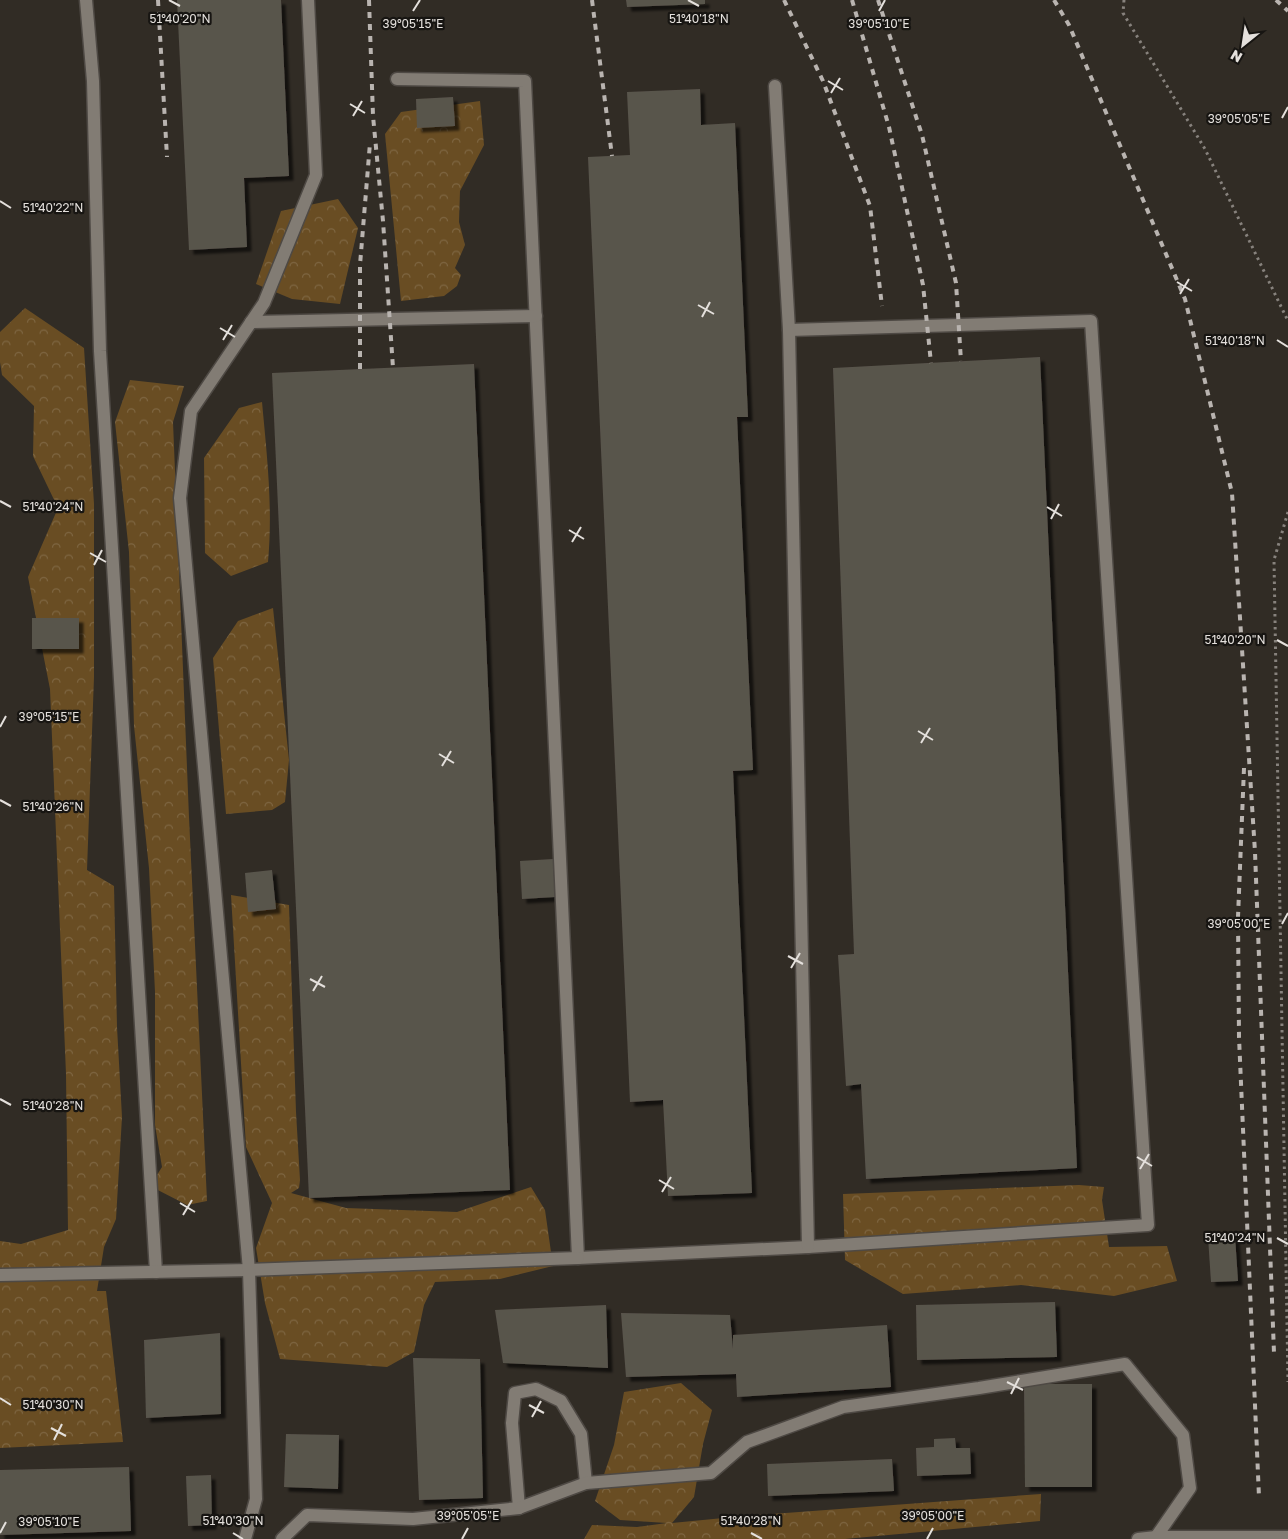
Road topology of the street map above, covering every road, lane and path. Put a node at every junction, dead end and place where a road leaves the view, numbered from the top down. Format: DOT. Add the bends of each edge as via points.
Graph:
graph roads {
  1 [pos="86,0"];
  2 [pos="308,0"];
  3 [pos="1124,0"];
  4 [pos="397,78"];
  5 [pos="775,86"];
  6 [pos="536,316"];
  7 [pos="1288,321"];
  8 [pos="251,322"];
  9 [pos="789,330"];
  10 [pos="1288,512"];
  11 [pos="808,1248"];
  12 [pos="578,1258"];
  13 [pos="249,1270"];
  14 [pos="156,1272"];
  15 [pos="0,1275"];
  16 [pos="1288,1382"];
  17 [pos="586,1483"];
  18 [pos="519,1508"];
  19 [pos="1156,1537"];
  20 [pos="1288,1537"];
  21 [pos="244,1539"];
  22 [pos="282,1539"];
  23 [pos="1138,1539"];
  1 -- 14 [label="street" via="93,81 100,351"];
  2 -- 8 [label="street" via="316,175 264,303"];
  3 -- 7 [label="path" via="1122,12 1205,149"];
  4 -- 6 [label="street" via="525,81"];
  5 -- 9 [label="street"];
  6 -- 8 [label="street"];
  6 -- 12 [label="street"];
  8 -- 13 [label="street" via="191,411 180,498"];
  9 -- 11 [label="street"];
  9 -- 11 [label="street" via="1091,321 1148,1225"];
  10 -- 16 [label="path" via="1274,560"];
  11 -- 12 [label="street"];
  12 -- 13 [label="street"];
  13 -- 14 [label="street"];
  13 -- 21 [label="street" via="256,1499"];
  14 -- 15 [label="street"];
  17 -- 18 [label="street"];
  17 -- 18 [label="street" via="581,1434 561,1401 536,1388 515,1393 512,1423"];
  17 -- 19 [label="street" via="711,1473 747,1442 844,1406 1124,1364 1183,1435 1190,1488"];
  18 -- 22 [label="street" via="413,1519 307,1515"];
  19 -- 20 [label="street"];
  19 -- 23 [label="street"];
}
